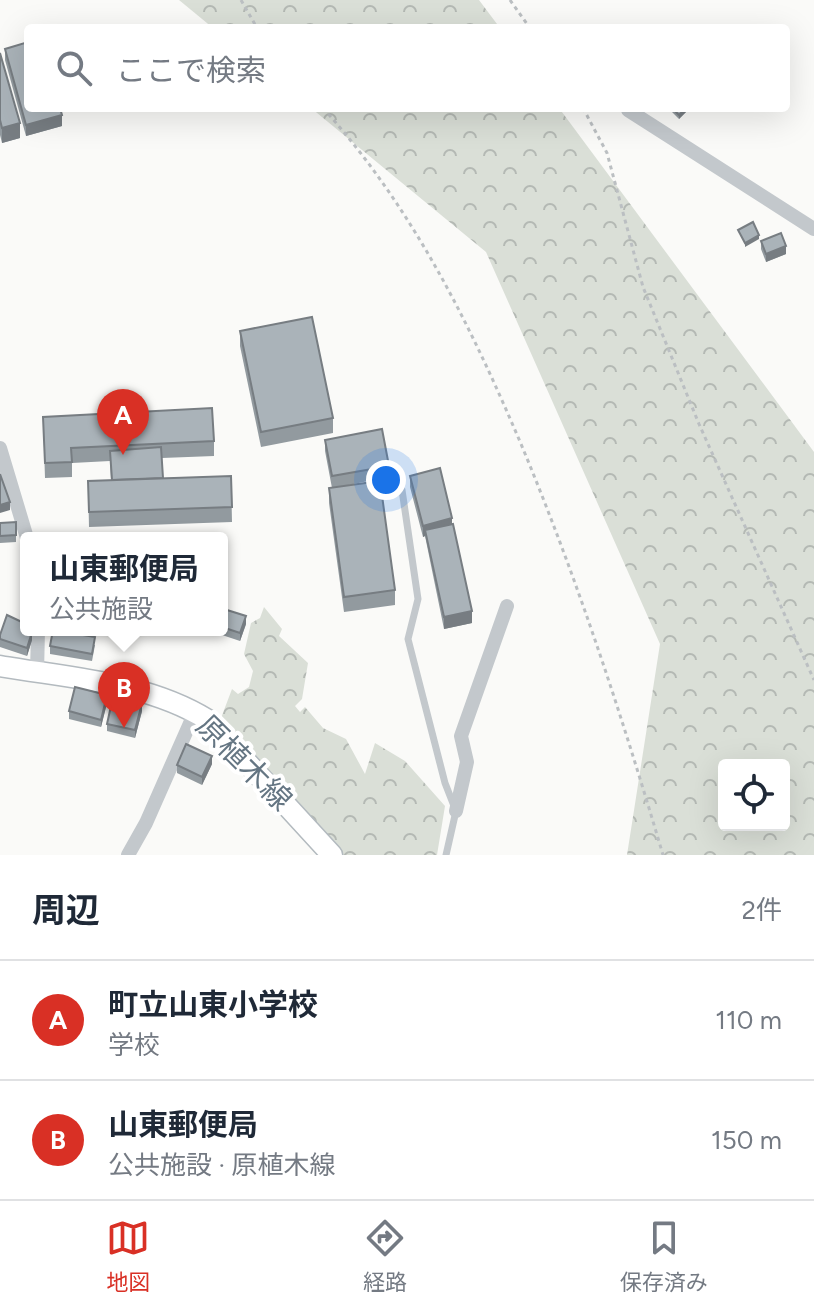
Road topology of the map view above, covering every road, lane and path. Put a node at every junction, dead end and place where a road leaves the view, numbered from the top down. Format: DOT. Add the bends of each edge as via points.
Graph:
graph roads {
  1 [pos="241,0"];
  2 [pos="510,0"];
  3 [pos="255,24"];
  4 [pos="527,24"];
  5 [pos="326,112"];
  6 [pos="585,112"];
  7 [pos="631,112"];
  8 [pos="814,229"];
  9 [pos="0,448"];
  10 [pos="402,490"];
  11 [pos="25,532"];
  12 [pos="507,606"];
  13 [pos="38,636"];
  14 [pos="0,666"];
  15 [pos="37,673"];
  16 [pos="814,680"];
  17 [pos="195,712"];
  18 [pos="456,811"];
  19 [pos="128,855"];
  20 [pos="332,855"];
  21 [pos="446,855"];
  22 [pos="663,855"];
  1 -- 3 [label="path"];
  2 -- 4 [label="path"];
  5 -- 22 [label="path" via="395,200 448,282 494,381 564,547"];
  6 -- 16 [label="path" via="607,153 649,300"];
  7 -- 8 [label="street"];
  9 -- 11 [label="street"];
  10 -- 18 [label="lane" via="418,599 408,639"];
  12 -- 18 [label="street" via="461,736 467,762"];
  13 -- 15 [label="street"];
  14 -- 15 [label="main road, 原植木線"];
  15 -- 17 [label="main road, 原植木線" via="141,691"];
  17 -- 19 [label="street"];
  17 -- 20 [label="main road, 原植木線"];
  18 -- 21 [label="lane"];
}
